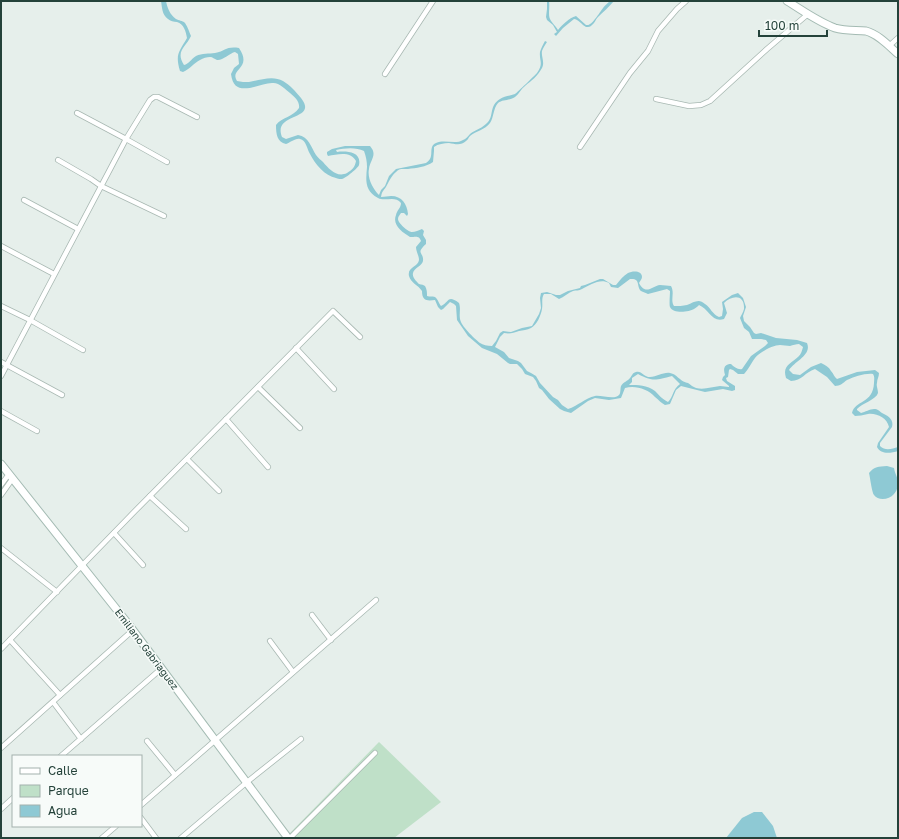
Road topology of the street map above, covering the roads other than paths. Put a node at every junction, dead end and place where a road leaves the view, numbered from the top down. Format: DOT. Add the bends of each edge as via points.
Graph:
graph roads {
  1 [pos="433,1"];
  2 [pos="686,1"];
  3 [pos="787,1"];
  4 [pos="808,14"];
  5 [pos="898,38"];
  6 [pos="889,46"];
  7 [pos="898,54"];
  8 [pos="385,74"];
  9 [pos="656,99"];
  10 [pos="77,113"];
  11 [pos="197,117"];
  12 [pos="126,139"];
  13 [pos="580,148"];
  14 [pos="58,160"];
  15 [pos="167,162"];
  16 [pos="101,186"];
  17 [pos="24,200"];
  18 [pos="164,216"];
  19 [pos="78,229"];
  20 [pos="1,246"];
  21 [pos="54,274"];
  22 [pos="1,306"];
  23 [pos="30,320"];
  24 [pos="360,337"];
  25 [pos="296,348"];
  26 [pos="83,350"];
  27 [pos="1,362"];
  28 [pos="7,365"];
  29 [pos="1,376"];
  30 [pos="258,387"];
  31 [pos="334,389"];
  32 [pos="62,395"];
  33 [pos="1,411"];
  34 [pos="226,419"];
  35 [pos="300,428"];
  36 [pos="37,431"];
  37 [pos="187,459"];
  38 [pos="1,464"];
  39 [pos="268,467"];
  40 [pos="11,476"];
  41 [pos="1,485"];
  42 [pos="219,491"];
  43 [pos="1,495"];
  44 [pos="150,496"];
  45 [pos="186,529"];
  46 [pos="114,533"];
  47 [pos="1,548"];
  48 [pos="143,565"];
  49 [pos="82,566"];
  50 [pos="57,592"];
  51 [pos="376,600"];
  52 [pos="312,615"];
  53 [pos="133,630"];
  54 [pos="10,640"];
  55 [pos="331,640"];
  56 [pos="270,641"];
  57 [pos="1,649"];
  58 [pos="162,668"];
  59 [pos="293,672"];
  60 [pos="60,695"];
  61 [pos="52,702"];
  62 [pos="81,738"];
  63 [pos="301,739"];
  64 [pos="215,740"];
  65 [pos="148,741"];
  66 [pos="1,748"];
  67 [pos="375,753"];
  68 [pos="62,755"];
  69 [pos="175,775"];
  70 [pos="247,782"];
  71 [pos="12,799"];
  72 [pos="142,803"];
  73 [pos="1,809"];
  74 [pos="142,819"];
  75 [pos="115,827"];
  76 [pos="102,838"];
  77 [pos="156,838"];
  78 [pos="181,838"];
  79 [pos="289,838"];
  1 -- 8 [label="street"];
  2 -- 13 [label="street" via="658,30 648,51 630,73"];
  3 -- 4 [label="main road"];
  4 -- 6 [label="main road" via="829,26 868,32"];
  4 -- 9 [label="street" via="710,101 689,106"];
  5 -- 6 [label="street"];
  6 -- 7 [label="main road"];
  10 -- 12 [label="street"];
  11 -- 12 [label="street" via="161,98 154,97"];
  12 -- 15 [label="street"];
  12 -- 16 [label="street"];
  14 -- 16 [label="street"];
  16 -- 18 [label="street"];
  16 -- 19 [label="street"];
  17 -- 19 [label="street"];
  19 -- 21 [label="street"];
  20 -- 21 [label="street"];
  21 -- 23 [label="street"];
  22 -- 23 [label="street"];
  23 -- 26 [label="street"];
  23 -- 28 [label="street"];
  24 -- 25 [label="street" via="333,311"];
  25 -- 30 [label="street"];
  25 -- 31 [label="street"];
  27 -- 28 [label="street"];
  28 -- 29 [label="street"];
  28 -- 32 [label="street"];
  30 -- 34 [label="street"];
  30 -- 35 [label="street"];
  33 -- 36 [label="street"];
  34 -- 37 [label="street"];
  34 -- 39 [label="street"];
  37 -- 42 [label="street"];
  37 -- 44 [label="street"];
  38 -- 40 [label="main road, Emiliano Gabriaguez"];
  40 -- 41 [label="street"];
  40 -- 43 [label="street"];
  40 -- 49 [label="main road, Emiliano Gabriaguez"];
  44 -- 45 [label="street"];
  44 -- 46 [label="street"];
  46 -- 48 [label="street"];
  46 -- 49 [label="street"];
  47 -- 50 [label="street"];
  49 -- 50 [label="street"];
  49 -- 53 [label="main road, Emiliano Gabriaguez"];
  50 -- 54 [label="street"];
  51 -- 55 [label="street"];
  52 -- 55 [label="street"];
  53 -- 58 [label="main road, Emiliano Gabriaguez"];
  53 -- 60 [label="street"];
  54 -- 57 [label="street"];
  54 -- 60 [label="street"];
  55 -- 59 [label="street"];
  56 -- 59 [label="street"];
  58 -- 62 [label="street"];
  58 -- 64 [label="main road, Emiliano Gabriaguez"];
  59 -- 64 [label="street"];
  60 -- 61 [label="street"];
  61 -- 62 [label="street"];
  61 -- 66 [label="street"];
  62 -- 68 [label="street"];
  63 -- 70 [label="street"];
  64 -- 69 [label="street"];
  64 -- 70 [label="main road, Emiliano Gabriaguez"];
  65 -- 69 [label="street"];
  67 -- 79 [label="street"];
  69 -- 72 [label="street"];
  70 -- 78 [label="street"];
  70 -- 79 [label="main road, Emiliano Gabriaguez"];
  71 -- 73 [label="street"];
  74 -- 77 [label="street"];
  75 -- 76 [label="street"];
}
